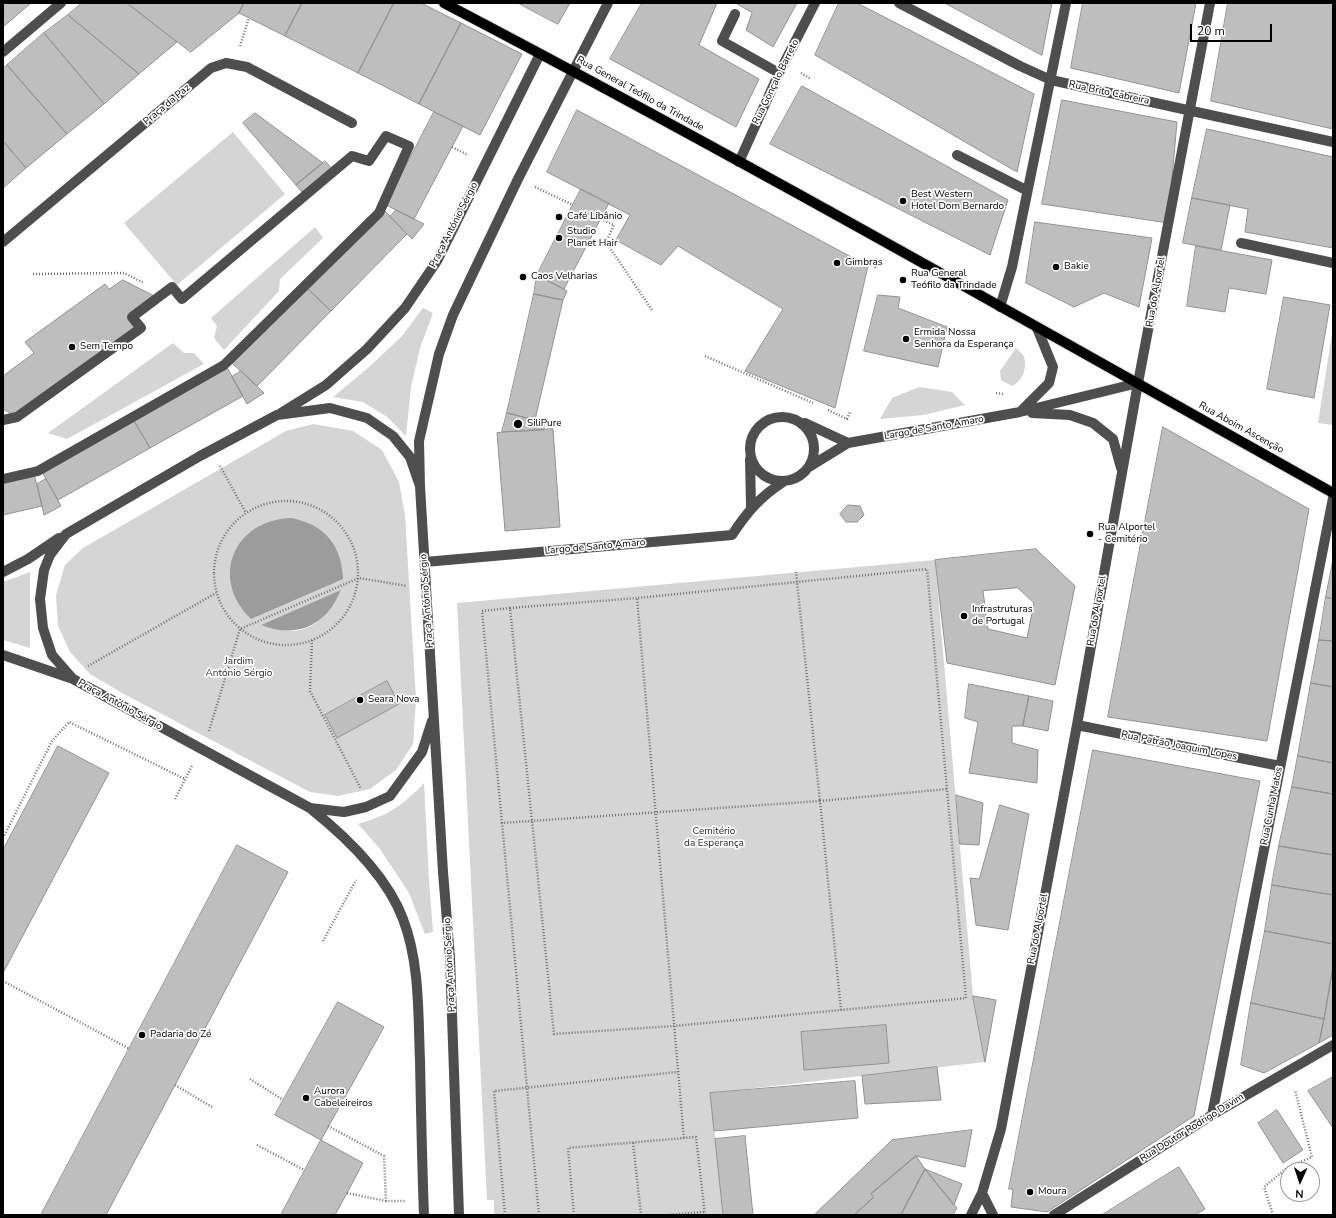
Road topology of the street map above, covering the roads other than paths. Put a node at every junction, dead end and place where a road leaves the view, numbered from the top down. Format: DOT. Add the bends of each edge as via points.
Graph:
graph roads {
  1 [pos="61,3"];
  2 [pos="444,3"];
  3 [pos="608,3"];
  4 [pos="815,3"];
  5 [pos="899,3"];
  6 [pos="1066,3"];
  7 [pos="1210,3"];
  8 [pos="735,14"];
  9 [pos="3,52"];
  10 [pos="540,54"];
  11 [pos="572,71"];
  12 [pos="778,73"];
  13 [pos="1051,80"];
  14 [pos="1189,111"];
  15 [pos="352,123"];
  16 [pos="1333,142"];
  17 [pos="957,155"];
  18 [pos="739,162"];
  19 [pos="1026,190"];
  20 [pos="3,242"];
  21 [pos="1241,244"];
  22 [pos="1333,263"];
  23 [pos="1000,307"];
  24 [pos="1037,328"];
  25 [pos="1138,383"];
  26 [pos="1020,412"];
  27 [pos="277,415"];
  28 [pos="794,418"];
  29 [pos="3,420"];
  30 [pos="848,443"];
  31 [pos="750,453"];
  32 [pos="809,467"];
  33 [pos="1122,471"];
  34 [pos="3,479"];
  35 [pos="783,482"];
  36 [pos="420,486"];
  37 [pos="1333,493"];
  38 [pos="1333,498"];
  39 [pos="751,507"];
  40 [pos="66,534"];
  41 [pos="425,562"];
  42 [pos="3,572"];
  43 [pos="3,655"];
  44 [pos="73,679"];
  45 [pos="434,715"];
  46 [pos="1077,725"];
  47 [pos="1280,766"];
  48 [pos="310,808"];
  49 [pos="1333,1045"];
  50 [pos="1212,1115"];
  51 [pos="982,1193"];
  52 [pos="424,1215"];
  53 [pos="459,1215"];
  54 [pos="971,1215"];
  55 [pos="993,1215"];
  56 [pos="1054,1215"];
  1 -- 9 [label="street"];
  2 -- 10 [label="main road, Rua General Teófilo da Trindade"];
  3 -- 11 [label="street, Praça António Sérgio"];
  4 -- 12 [label="street, Rua Gonçalo Barreto"];
  5 -- 13 [label="street, Rua Brito Cabreira"];
  6 -- 13 [label="street"];
  7 -- 14 [label="street, Rua do Alportel"];
  8 -- 12 [label="street" via="722,41"];
  10 -- 11 [label="main road, Rua General Teófilo da Trindade"];
  10 -- 27 [label="street, Praça António Sérgio" via="437,261 405,308 367,349 326,385"];
  11 -- 18 [label="main road, Rua General Teófilo da Trindade"];
  11 -- 36 [label="street, Praça António Sérgio" via="453,315 439,354 419,441"];
  12 -- 18 [label="street, Rua Gonçalo Barreto"];
  13 -- 14 [label="street, Rua Brito Cabreira"];
  13 -- 19 [label="street"];
  14 -- 16 [label="street, Rua Brito Cabreira"];
  14 -- 25 [label="street, Rua do Alportel"];
  15 -- 20 [label="street, Praça da Paz" via="247,67 226,63 211,68"];
  17 -- 19 [label="street"];
  18 -- 23 [label="main road, Rua General Teófilo da Trindade"];
  19 -- 23 [label="street" via="1012,267"];
  21 -- 22 [label="street"];
  23 -- 24 [label="main road, Rua General Teófilo da Trindade"];
  24 -- 25 [label="main road, Rua General Teófilo da Trindade"];
  24 -- 26 [label="street" via="1053,367 1049,383"];
  25 -- 26 [label="street"];
  25 -- 33 [label="street, Rua do Alportel"];
  25 -- 37 [label="main road, Rua Aboim Ascenção"];
  26 -- 30 [label="street, Largo de Santo Amaro"];
  26 -- 33 [label="street" via="1070,415 1093,423 1113,439"];
  27 -- 36 [label="street, Praça António Sérgio" via="330,408 367,418 394,436 410,457"];
  27 -- 40 [label="street, Praça António Sérgio"];
  28 -- 30 [label="street"];
  28 -- 31 [label="street" via="777,417 762,423 754,434"];
  28 -- 32 [label="street" via="808,429 814,440 815,455"];
  29 -- 34 [label="street" via="18,417 141,328 132,317 172,287 182,299 352,156 369,161 386,136 409,146 379,213 224,365 38,471"];
  30 -- 32 [label="street"];
  31 -- 35 [label="street" via="756,469 768,478"];
  31 -- 39 [label="street"];
  32 -- 35 [label="street" via="804,474"];
  33 -- 46 [label="street, Rua do Alportel"];
  35 -- 39 [label="street"];
  36 -- 41 [label="street, Praça António Sérgio"];
  38 -- 47 [label="street, Rua Cunha Matos"];
  39 -- 41 [label="street, Largo de Santo Amaro" via="732,535"];
  40 -- 42 [label="street"];
  40 -- 44 [label="street, Praça António Sérgio" via="50,555 44,570 40,600 43,628 52,655"];
  41 -- 45 [label="street, Praça António Sérgio"];
  43 -- 44 [label="street"];
  44 -- 48 [label="street, Praça António Sérgio"];
  45 -- 48 [label="street, Praça António Sérgio" via="422,752 390,796 344,812"];
  45 -- 53 [label="street, Praça António Sérgio" via="450,958"];
  46 -- 47 [label="street, Rua Patrão Joaquim Lopes"];
  46 -- 51 [label="street, Rua do Alportel" via="1001,1129"];
  47 -- 50 [label="street, Rua Cunha Matos"];
  48 -- 52 [label="street, Praça António Sérgio" via="337,830 366,862 386,886 403,919 414,961 418,1004"];
  49 -- 50 [label="street, Rua Doutor Rodrigo Davim"];
  50 -- 56 [label="street, Rua Doutor Rodrigo Davim"];
  51 -- 54 [label="street, Rua do Alportel"];
  51 -- 55 [label="street"];
}
